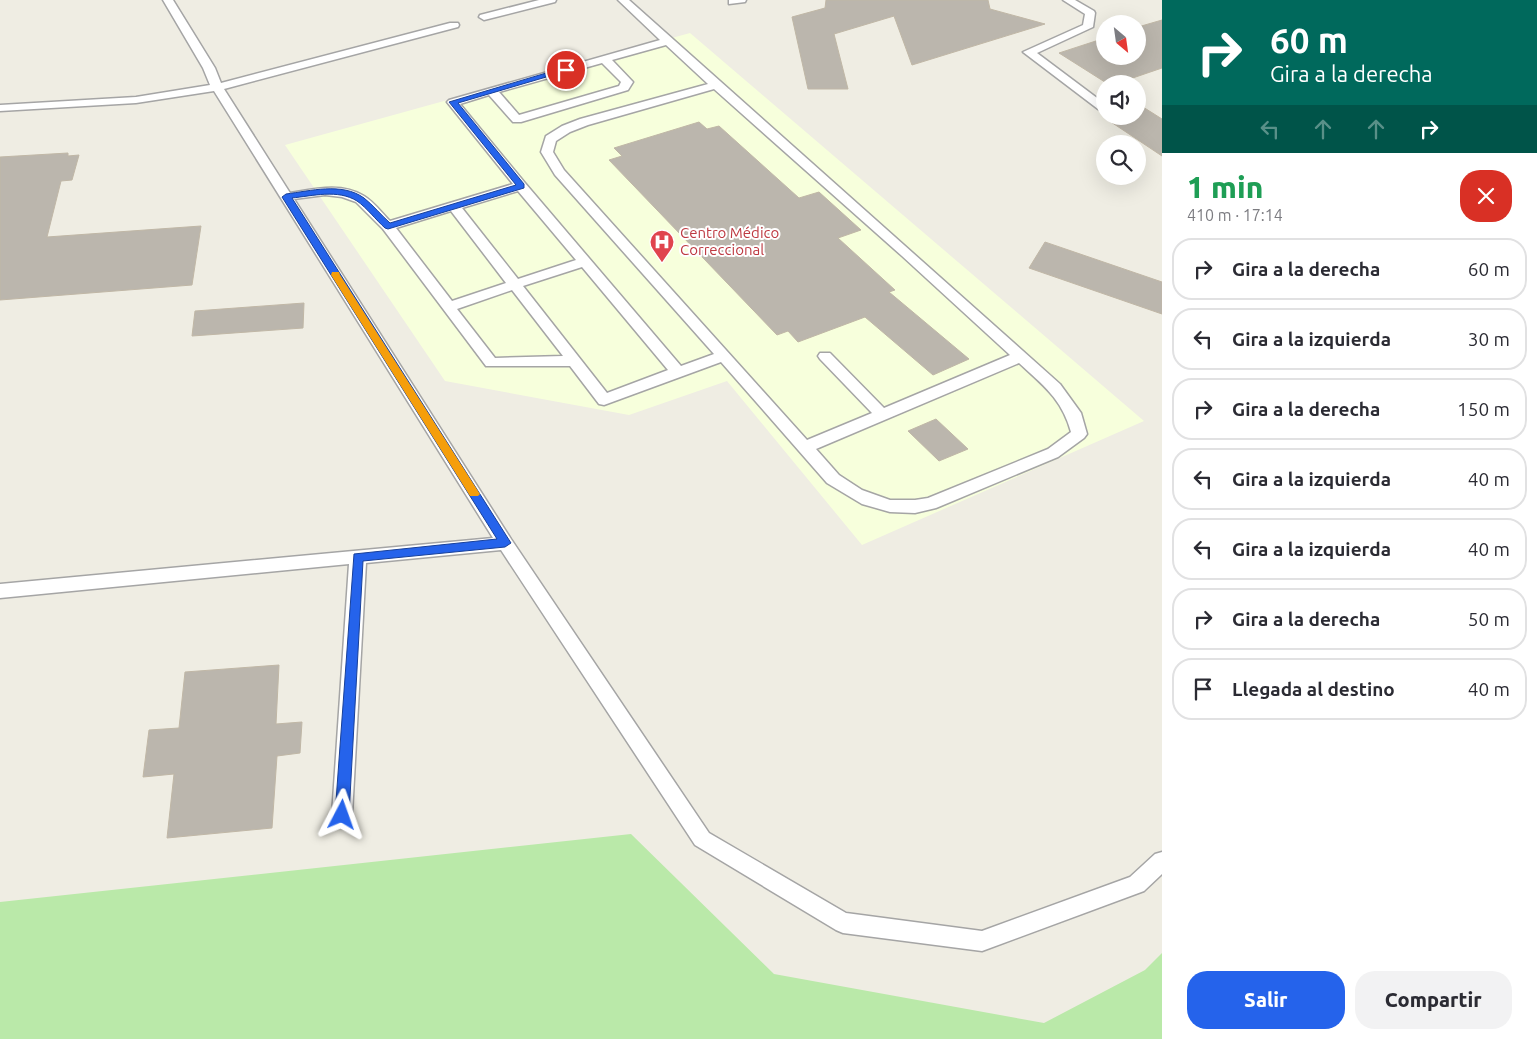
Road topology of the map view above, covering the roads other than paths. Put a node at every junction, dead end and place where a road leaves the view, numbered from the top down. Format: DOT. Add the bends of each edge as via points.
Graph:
graph roads {
  1 [pos="168,0"];
  2 [pos="551,0"];
  3 [pos="623,0"];
  4 [pos="1068,0"];
  5 [pos="484,17"];
  6 [pos="454,25"];
  7 [pos="668,41"];
  8 [pos="604,59"];
  9 [pos="716,85"];
  10 [pos="217,87"];
  11 [pos="490,91"];
  12 [pos="1096,102"];
  13 [pos="0,108"];
  14 [pos="521,186"];
  15 [pos="286,197"];
  16 [pos="454,206"];
  17 [pos="388,226"];
  18 [pos="585,261"];
  19 [pos="514,286"];
  20 [pos="448,307"];
  21 [pos="724,356"];
  22 [pos="825,356"];
  23 [pos="1020,357"];
  24 [pos="574,361"];
  25 [pos="678,372"];
  26 [pos="882,415"];
  27 [pos="804,448"];
  28 [pos="505,543"];
  29 [pos="358,557"];
  30 [pos="0,591"];
  31 [pos="342,815"];
  32 [pos="1162,861"];
  1 -- 10 [label="lane"];
  2 -- 5 [label="lane"];
  3 -- 7 [label="lane"];
  4 -- 12 [label="lane" via="1090,13 1088,27 1029,52"];
  6 -- 10 [label="lane"];
  7 -- 8 [label="lane"];
  7 -- 9 [label="lane"];
  8 -- 11 [label="lane"];
  8 -- 11 [label="lane" via="627,82 624,88 517,119"];
  9 -- 21 [label="lane" via="566,129 550,139 547,152 559,172"];
  9 -- 23 [label="lane"];
  10 -- 13 [label="lane" via="136,100"];
  10 -- 15 [label="lane"];
  11 -- 14 [label="lane" via="453,102"];
  14 -- 16 [label="lane"];
  14 -- 18 [label="lane"];
  15 -- 17 [label="lane" via="325,191 344,193 360,199"];
  15 -- 28 [label="lane"];
  16 -- 17 [label="lane"];
  16 -- 19 [label="lane"];
  17 -- 20 [label="lane"];
  18 -- 19 [label="lane"];
  18 -- 25 [label="lane"];
  19 -- 20 [label="lane"];
  19 -- 24 [label="lane"];
  20 -- 24 [label="lane" via="491,363"];
  21 -- 25 [label="lane"];
  21 -- 27 [label="lane"];
  22 -- 26 [label="lane"];
  23 -- 26 [label="lane"];
  23 -- 27 [label="lane" via="1055,388 1073,413 1079,434 1053,453 930,504 909,508 860,498 833,479"];
  24 -- 25 [label="lane" via="604,400"];
  26 -- 27 [label="lane"];
  28 -- 29 [label="lane"];
  28 -- 32 [label="lane" via="702,839 843,923 982,941 1137,884"];
  29 -- 30 [label="lane"];
  29 -- 31 [label="lane"];
}
